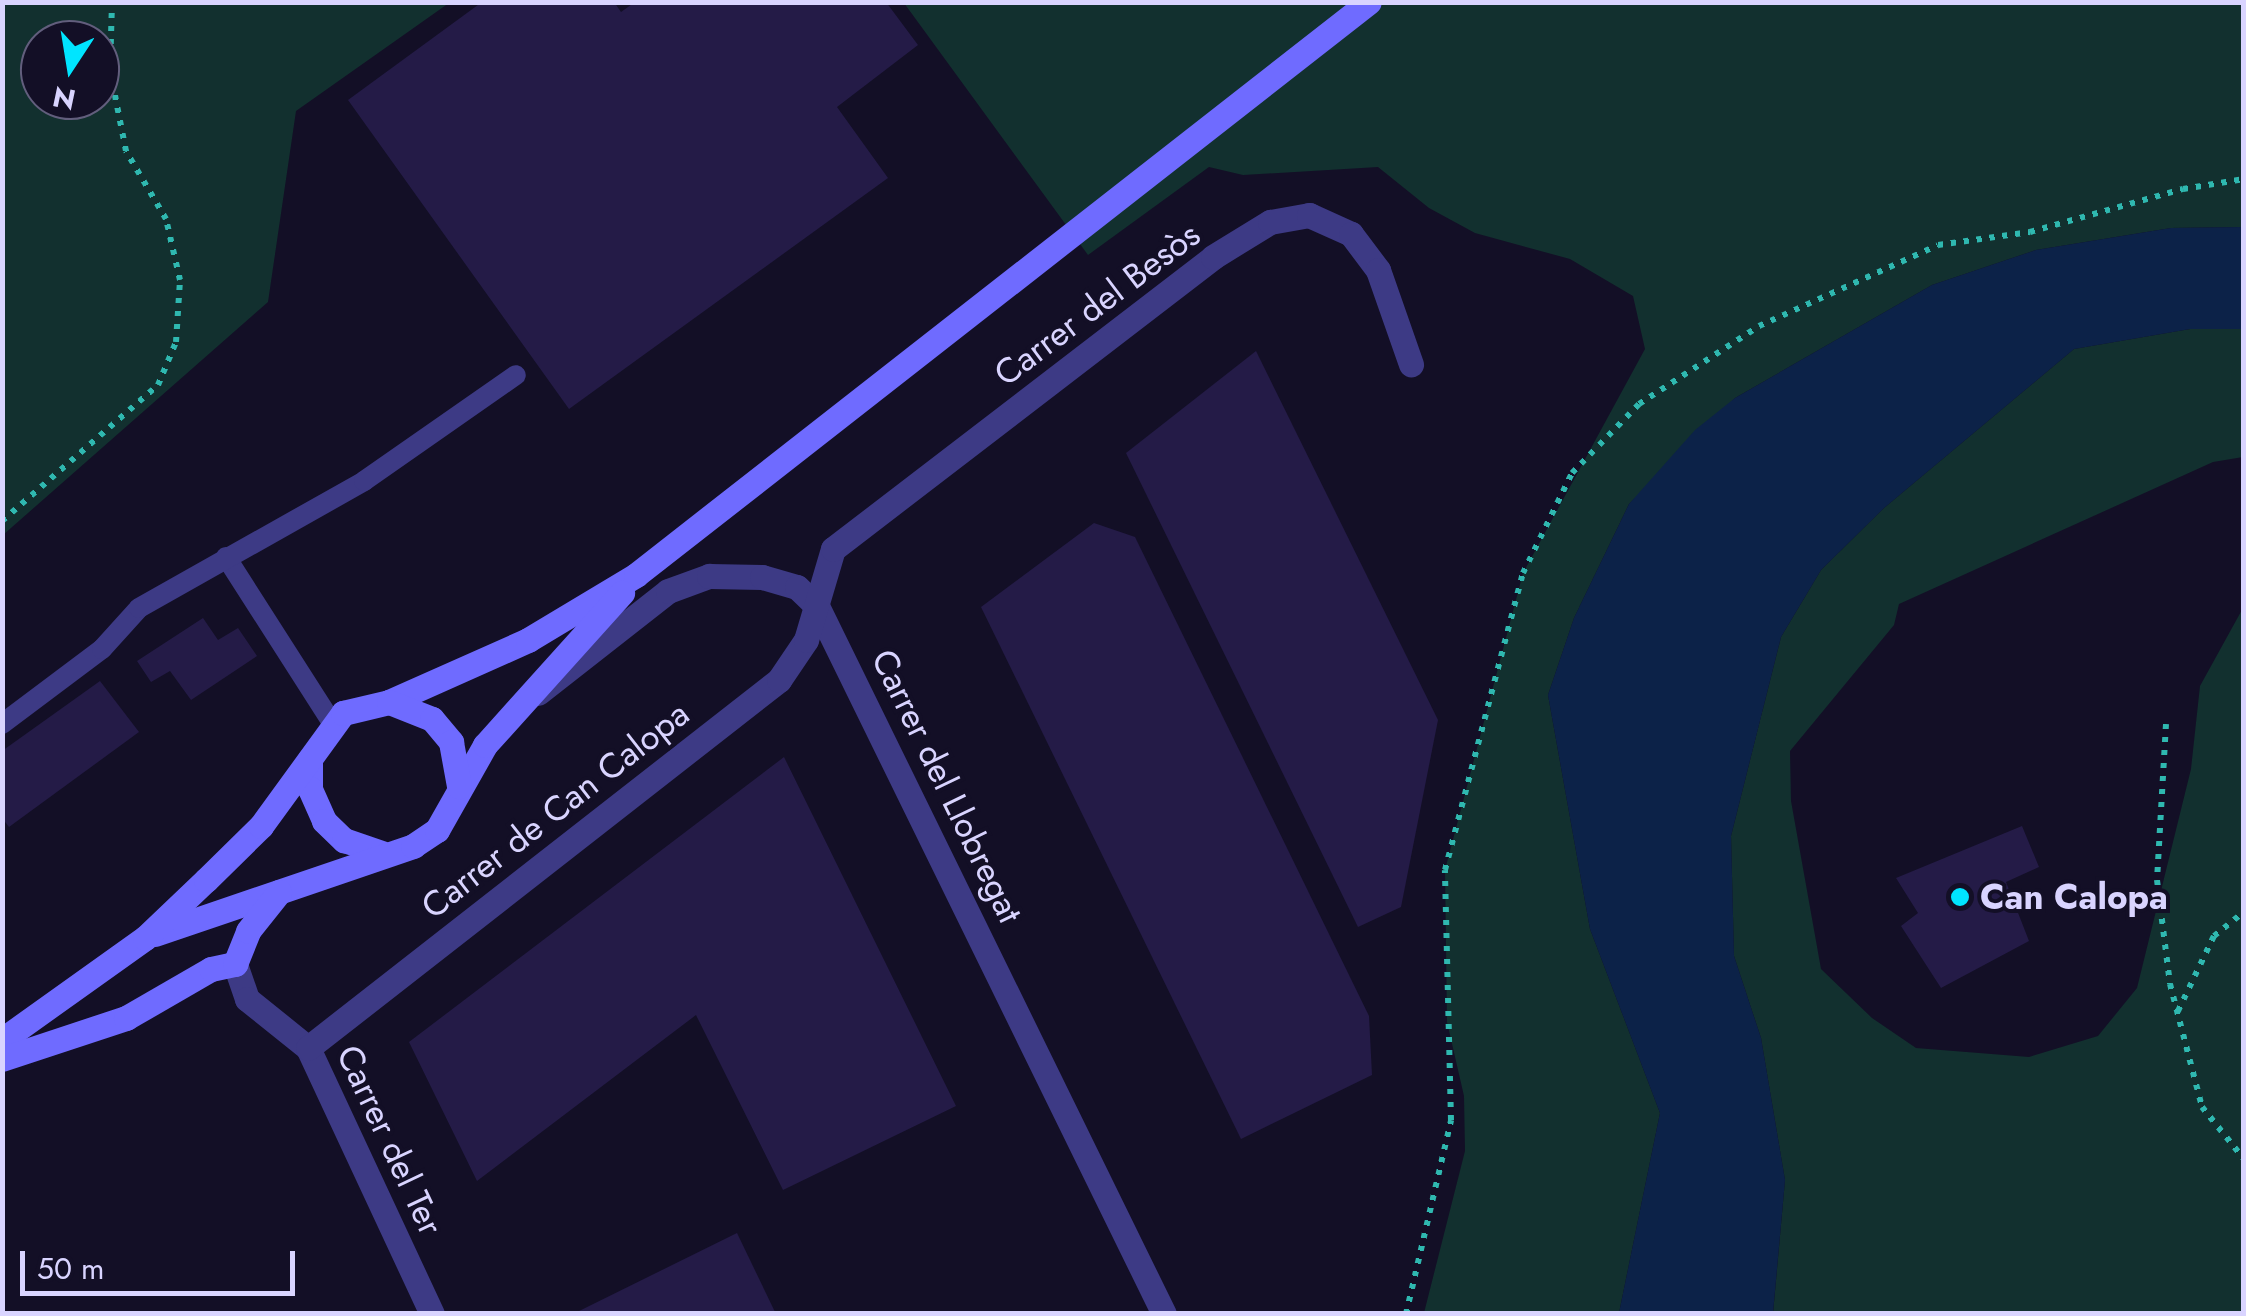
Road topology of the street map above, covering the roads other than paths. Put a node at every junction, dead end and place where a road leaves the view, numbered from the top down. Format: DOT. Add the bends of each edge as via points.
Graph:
graph roads {
  1 [pos="1370,2"];
  2 [pos="1411,364"];
  3 [pos="516,375"];
  4 [pos="226,557"];
  5 [pos="636,576"];
  6 [pos="817,606"];
  7 [pos="390,702"];
  8 [pos="518,706"];
  9 [pos="332,723"];
  10 [pos="2,724"];
  11 [pos="310,760"];
  12 [pos="459,786"];
  13 [pos="382,853"];
  14 [pos="279,892"];
  15 [pos="146,938"];
  16 [pos="235,964"];
  17 [pos="2,1040"];
  18 [pos="308,1048"];
  19 [pos="2,1059"];
  20 [pos="432,1314"];
  21 [pos="1164,1314"];
  1 -- 5 [label="main road"];
  2 -- 6 [label="street, Carrer del Besòs" via="1378,270 1351,234 1308,216 1270,222 1213,257 834,549"];
  3 -- 4 [label="lane" via="364,480"];
  4 -- 9 [label="lane"];
  4 -- 10 [label="lane" via="139,608 102,649"];
  5 -- 7 [label="main road" via="528,640"];
  5 -- 8 [label="main road"];
  6 -- 8 [label="street" via="798,587 780,582 709,576 668,591 576,668"];
  6 -- 18 [label="street, Carrer de Can Calopa" via="806,640 779,680"];
  6 -- 21 [label="street, Carrer del Llobregat"];
  7 -- 9 [label="main road" via="367,704"];
  7 -- 12 [label="main road" via="412,707 443,730 456,757"];
  8 -- 12 [label="main road"];
  9 -- 11 [label="main road"];
  11 -- 13 [label="main road" via="310,789 324,822 344,840"];
  11 -- 15 [label="main road" via="261,826"];
  12 -- 13 [label="main road" via="437,830 413,846"];
  13 -- 14 [label="main road"];
  14 -- 15 [label="main road"];
  14 -- 16 [label="main road" via="248,931"];
  15 -- 17 [label="main road"];
  16 -- 18 [label="street, Carrer del Ter" via="247,1000"];
  16 -- 19 [label="main road" via="212,969 126,1018"];
  18 -- 20 [label="street, Carrer del Ter"];
}
